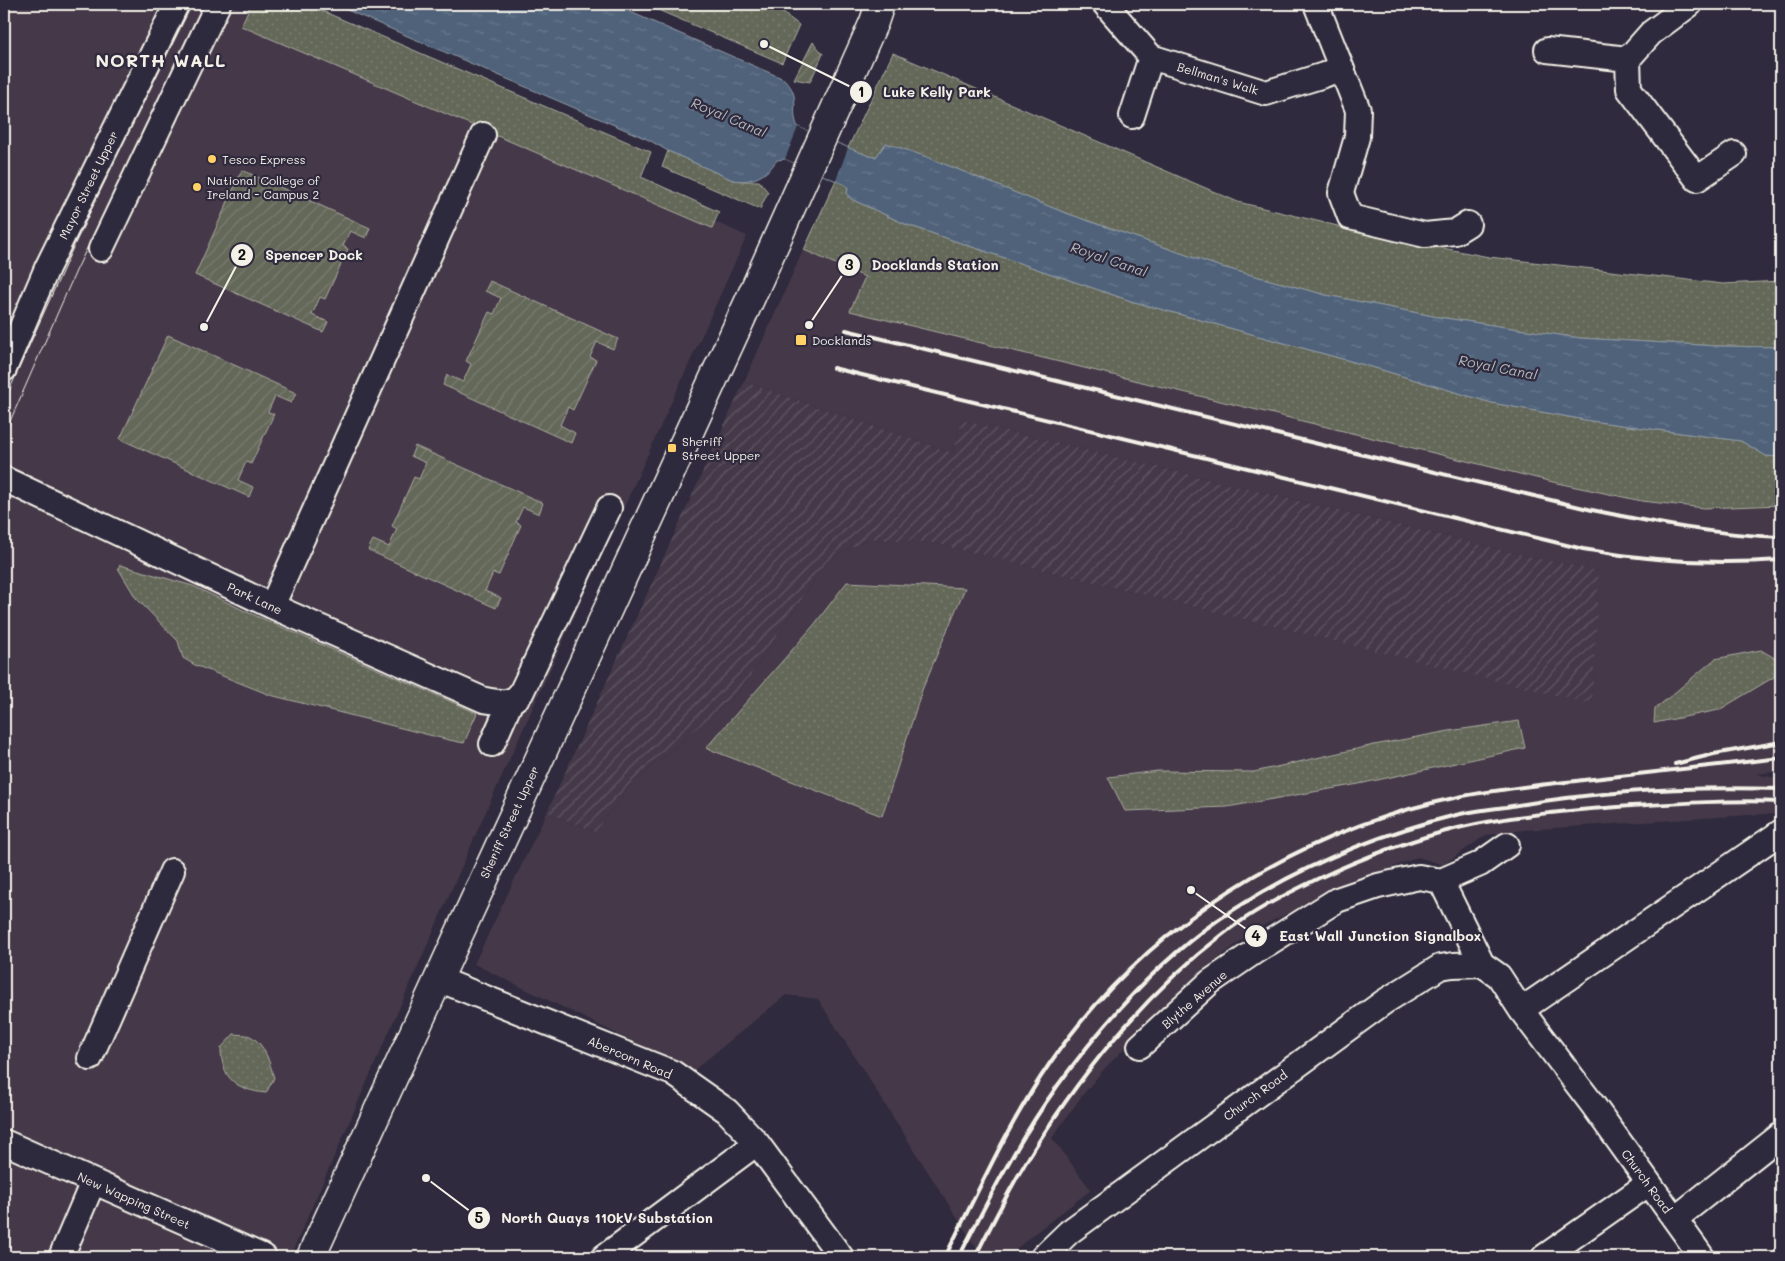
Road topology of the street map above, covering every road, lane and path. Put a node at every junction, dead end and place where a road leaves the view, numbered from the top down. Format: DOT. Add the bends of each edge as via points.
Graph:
graph roads {
  1 [pos="177,4"];
  2 [pos="218,4"];
  3 [pos="880,4"];
  4 [pos="1105,4"];
  5 [pos="1316,4"];
  6 [pos="1690,4"];
  7 [pos="1547,50"];
  8 [pos="1151,57"];
  9 [pos="1628,60"];
  10 [pos="1341,68"];
  11 [pos="1132,116"];
  12 [pos="483,135"];
  13 [pos="1734,154"];
  14 [pos="1468,224"];
  15 [pos="100,249"];
  16 [pos="4,369"];
  17 [pos="4,479"];
  18 [pos="609,508"];
  19 [pos="272,606"];
  20 [pos="511,702"];
  21 [pos="492,744"];
  22 [pos="1781,832"];
  23 [pos="1507,845"];
  24 [pos="172,871"];
  25 [pos="1441,881"];
  26 [pos="1482,964"];
  27 [pos="439,975"];
  28 [pos="1522,1010"];
  29 [pos="1140,1046"];
  30 [pos="90,1058"];
  31 [pos="1781,1134"];
  32 [pos="4,1142"];
  33 [pos="757,1143"];
  34 [pos="94,1182"];
  35 [pos="1648,1184"];
  36 [pos="1675,1219"];
  37 [pos="61,1257"];
  38 [pos="264,1257"];
  39 [pos="311,1257"];
  40 [pos="604,1257"];
  41 [pos="841,1257"];
  42 [pos="1043,1257"];
  43 [pos="1544,1257"];
  44 [pos="1702,1257"];
  1 -- 16 [label="street, Mayor Street Upper" via="47,268"];
  2 -- 15 [label="street"];
  3 -- 27 [label="main road, Sheriff Street Upper" via="751,297"];
  4 -- 8 [label="street"];
  5 -- 10 [label="street"];
  6 -- 9 [label="street" via="1651,33"];
  7 -- 9 [label="street"];
  8 -- 10 [label="street, Bellman's Walk" via="1266,93"];
  8 -- 11 [label="street"];
  9 -- 13 [label="street" via="1629,89 1697,179"];
  10 -- 14 [label="street" via="1358,110 1358,137 1341,193 1350,217 1425,234 1455,232"];
  12 -- 19 [label="street"];
  17 -- 19 [label="street, Park Lane"];
  18 -- 20 [label="street" via="521,694"];
  19 -- 20 [label="street, Park Lane" via="484,700"];
  20 -- 21 [label="street"];
  22 -- 28 [label="street"];
  23 -- 25 [label="street" via="1480,864"];
  24 -- 30 [label="street"];
  25 -- 26 [label="street, Church Road"];
  25 -- 29 [label="street, Blythe Avenue" via="1418,877 1337,900 1210,982"];
  26 -- 28 [label="street, Church Road" via="1499,976"];
  26 -- 42 [label="street, Church Road" via="1440,967 1384,1002 1069,1232"];
  27 -- 33 [label="street, Abercorn Road" via="672,1073 728,1111"];
  27 -- 39 [label="main road, Sheriff Street Upper"];
  28 -- 35 [label="street, Church Road" via="1594,1105"];
  31 -- 36 [label="street"];
  32 -- 34 [label="street, New Wapping Street"];
  33 -- 40 [label="street"];
  33 -- 41 [label="street, Abercorn Road"];
  34 -- 37 [label="street"];
  34 -- 38 [label="street, New Wapping Street"];
  35 -- 36 [label="street, Church Road"];
  35 -- 43 [label="street"];
  36 -- 44 [label="street, Church Road"];
}
